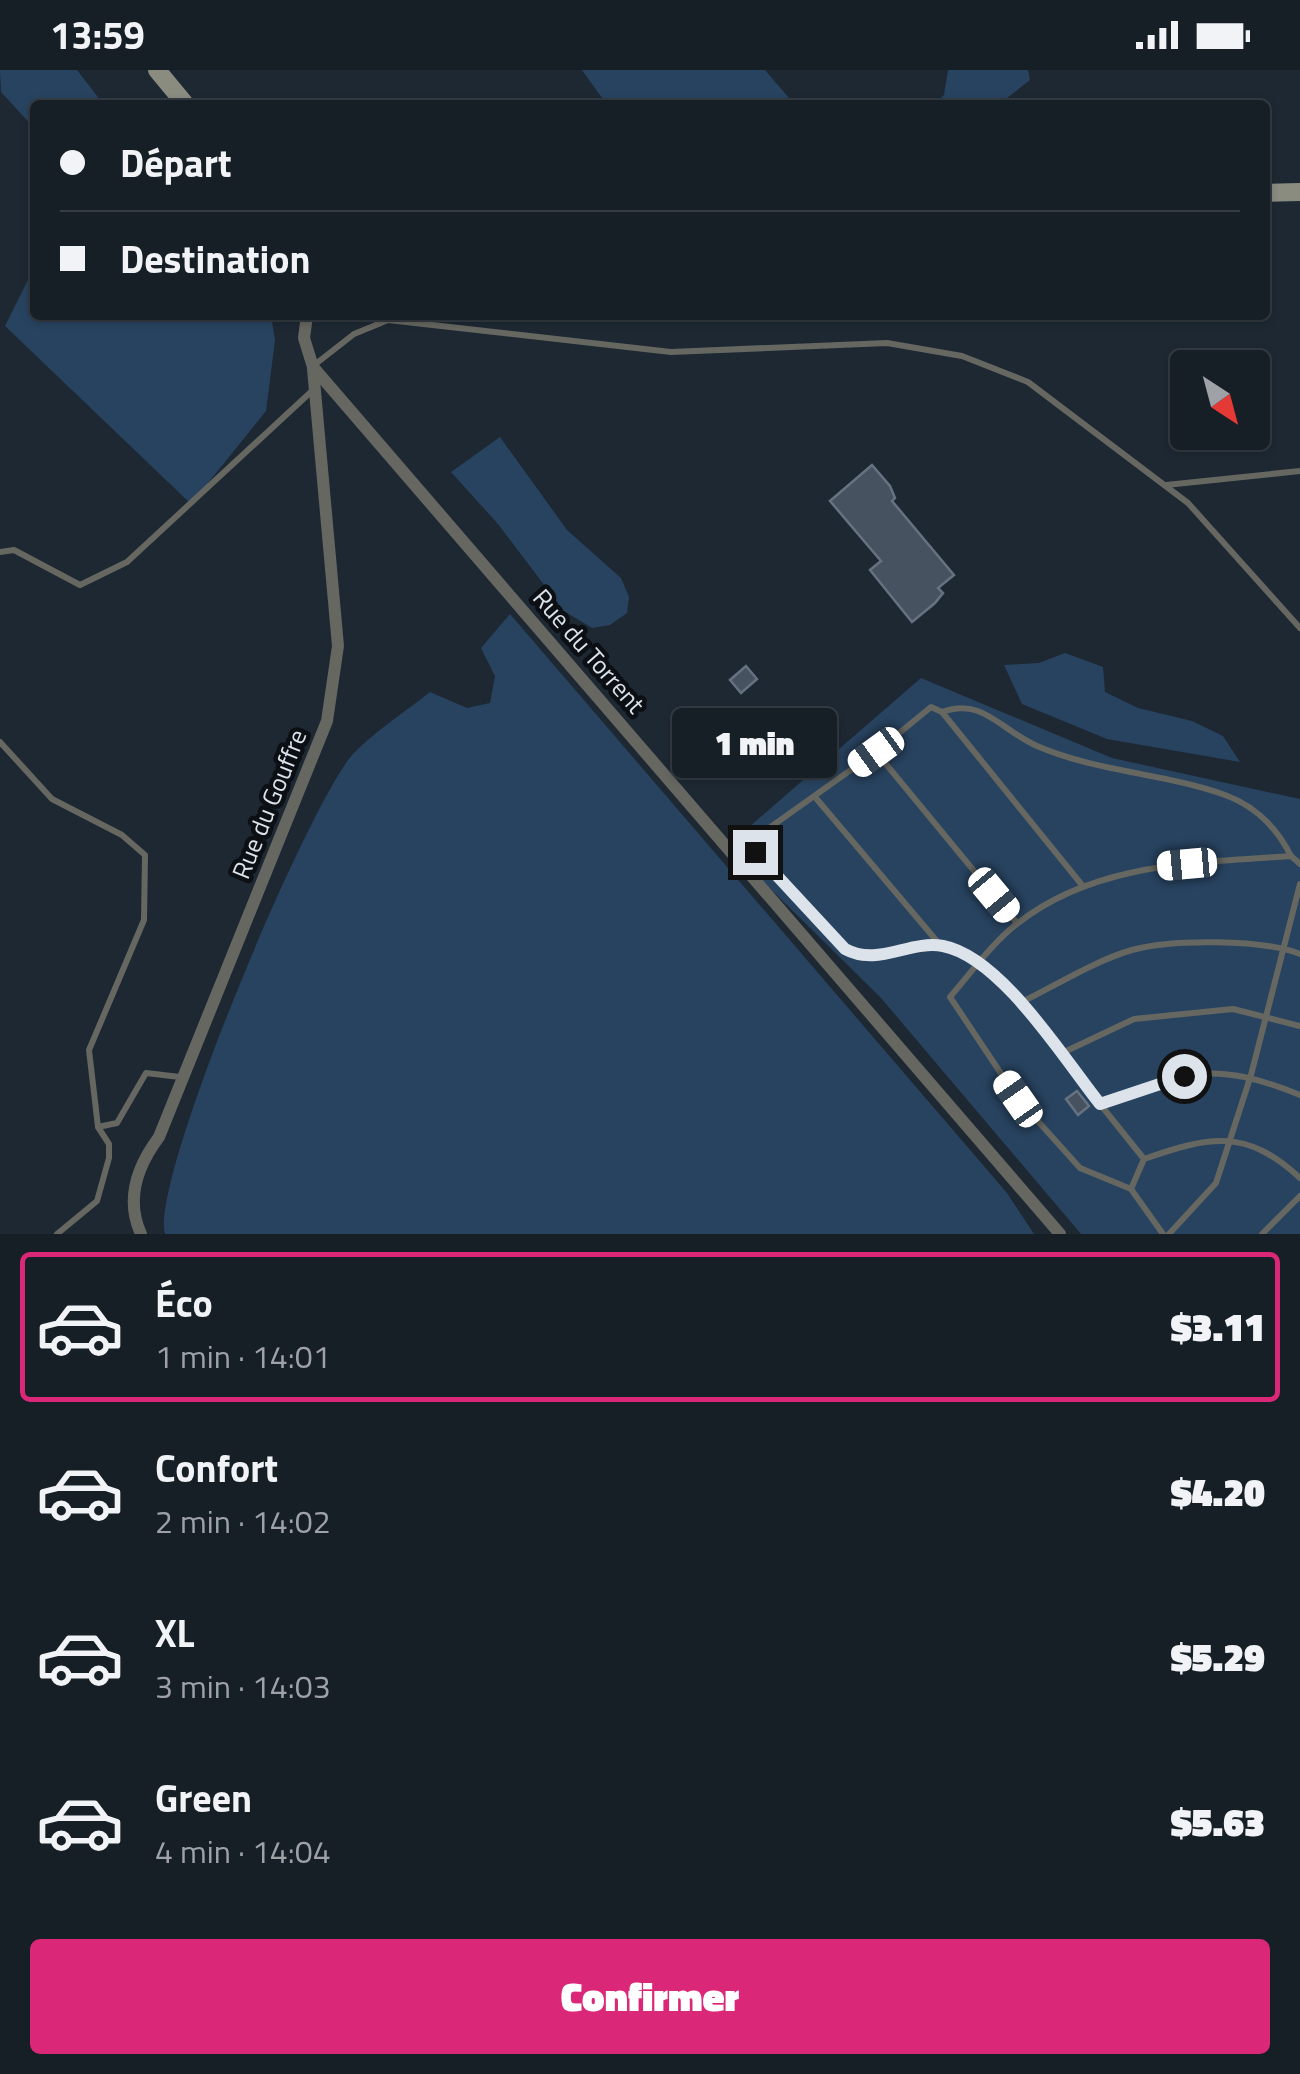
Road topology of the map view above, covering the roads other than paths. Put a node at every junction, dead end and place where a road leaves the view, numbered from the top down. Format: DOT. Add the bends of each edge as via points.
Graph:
graph roads {
  1 [pos="156,70"];
  2 [pos="182,100"];
  3 [pos="1300,192"];
  4 [pos="1270,193"];
  5 [pos="306,320"];
  6 [pos="312,367"];
  7 [pos="314,388"];
  8 [pos="1300,470"];
  9 [pos="1165,486"];
  10 [pos="0,552"];
  11 [pos="1300,628"];
  12 [pos="942,712"];
  13 [pos="0,742"];
  14 [pos="876,752"];
  15 [pos="814,796"];
  16 [pos="1291,856"];
  17 [pos="1300,864"];
  18 [pos="1300,884"];
  19 [pos="1082,885"];
  20 [pos="1018,923"];
  21 [pos="941,946"];
  22 [pos="1282,946"];
  23 [pos="1300,954"];
  24 [pos="980,962"];
  25 [pos="1019,1003"];
  26 [pos="1267,1014"];
  27 [pos="1300,1026"];
  28 [pos="1060,1054"];
  29 [pos="1251,1075"];
  30 [pos="180,1077"];
  31 [pos="1300,1095"];
  32 [pos="1100,1104"];
  33 [pos="98,1127"];
  34 [pos="1232,1139"];
  35 [pos="1144,1158"];
  36 [pos="1300,1178"];
  37 [pos="1130,1190"];
  38 [pos="1300,1196"];
  39 [pos="58,1234"];
  40 [pos="141,1234"];
  41 [pos="1060,1234"];
  42 [pos="1166,1234"];
  43 [pos="1262,1234"];
  1 -- 2 [label="main road"];
  3 -- 4 [label="main road"];
  5 -- 6 [label="street"];
  6 -- 7 [label="street, Rue du Gouffre"];
  6 -- 9 [label="lane" via="354,334 388,320 671,352 887,343 962,356 1028,382"];
  6 -- 41 [label="street, Rue du Torrent"];
  7 -- 10 [label="lane" via="127,562 80,584 14,550"];
  7 -- 30 [label="street, Rue du Gouffre" via="338,646 335,685 327,721"];
  8 -- 9 [label="lane"];
  9 -- 11 [label="lane"];
  12 -- 14 [label="lane" via="930,707"];
  12 -- 16 [label="lane" via="979,708 1001,728 1062,757 1227,796 1278,828"];
  12 -- 19 [label="lane"];
  13 -- 33 [label="lane" via="52,799 122,835 145,855 144,920 90,1050"];
  14 -- 15 [label="lane"];
  14 -- 20 [label="lane"];
  15 -- 21 [label="lane"];
  15 -- 21 [label="lane" via="750,841 755,852 845,949 862,958"];
  16 -- 17 [label="lane"];
  16 -- 19 [label="lane" via="1152,866"];
  18 -- 22 [label="lane"];
  19 -- 20 [label="lane"];
  20 -- 24 [label="lane"];
  21 -- 24 [label="lane"];
  22 -- 23 [label="lane"];
  22 -- 25 [label="lane" via="1132,950"];
  22 -- 26 [label="lane"];
  24 -- 25 [label="lane"];
  24 -- 37 [label="lane" via="950,998 962,1022 1080,1168"];
  25 -- 28 [label="lane"];
  26 -- 27 [label="lane"];
  26 -- 28 [label="lane" via="1234,1009 1134,1019"];
  26 -- 29 [label="lane"];
  28 -- 32 [label="lane"];
  29 -- 31 [label="lane"];
  29 -- 32 [label="lane" via="1207,1071"];
  29 -- 34 [label="lane"];
  30 -- 33 [label="lane" via="146,1072 117,1123"];
  30 -- 40 [label="street, Rue du Gouffre" via="159,1136 140,1162 134,1194"];
  32 -- 35 [label="lane"];
  33 -- 39 [label="lane" via="109,1158 97,1201"];
  34 -- 35 [label="lane" via="1194,1142"];
  34 -- 36 [label="lane" via="1272,1152"];
  34 -- 42 [label="lane" via="1216,1183"];
  35 -- 37 [label="lane"];
  37 -- 42 [label="lane"];
  38 -- 43 [label="lane"];
}
